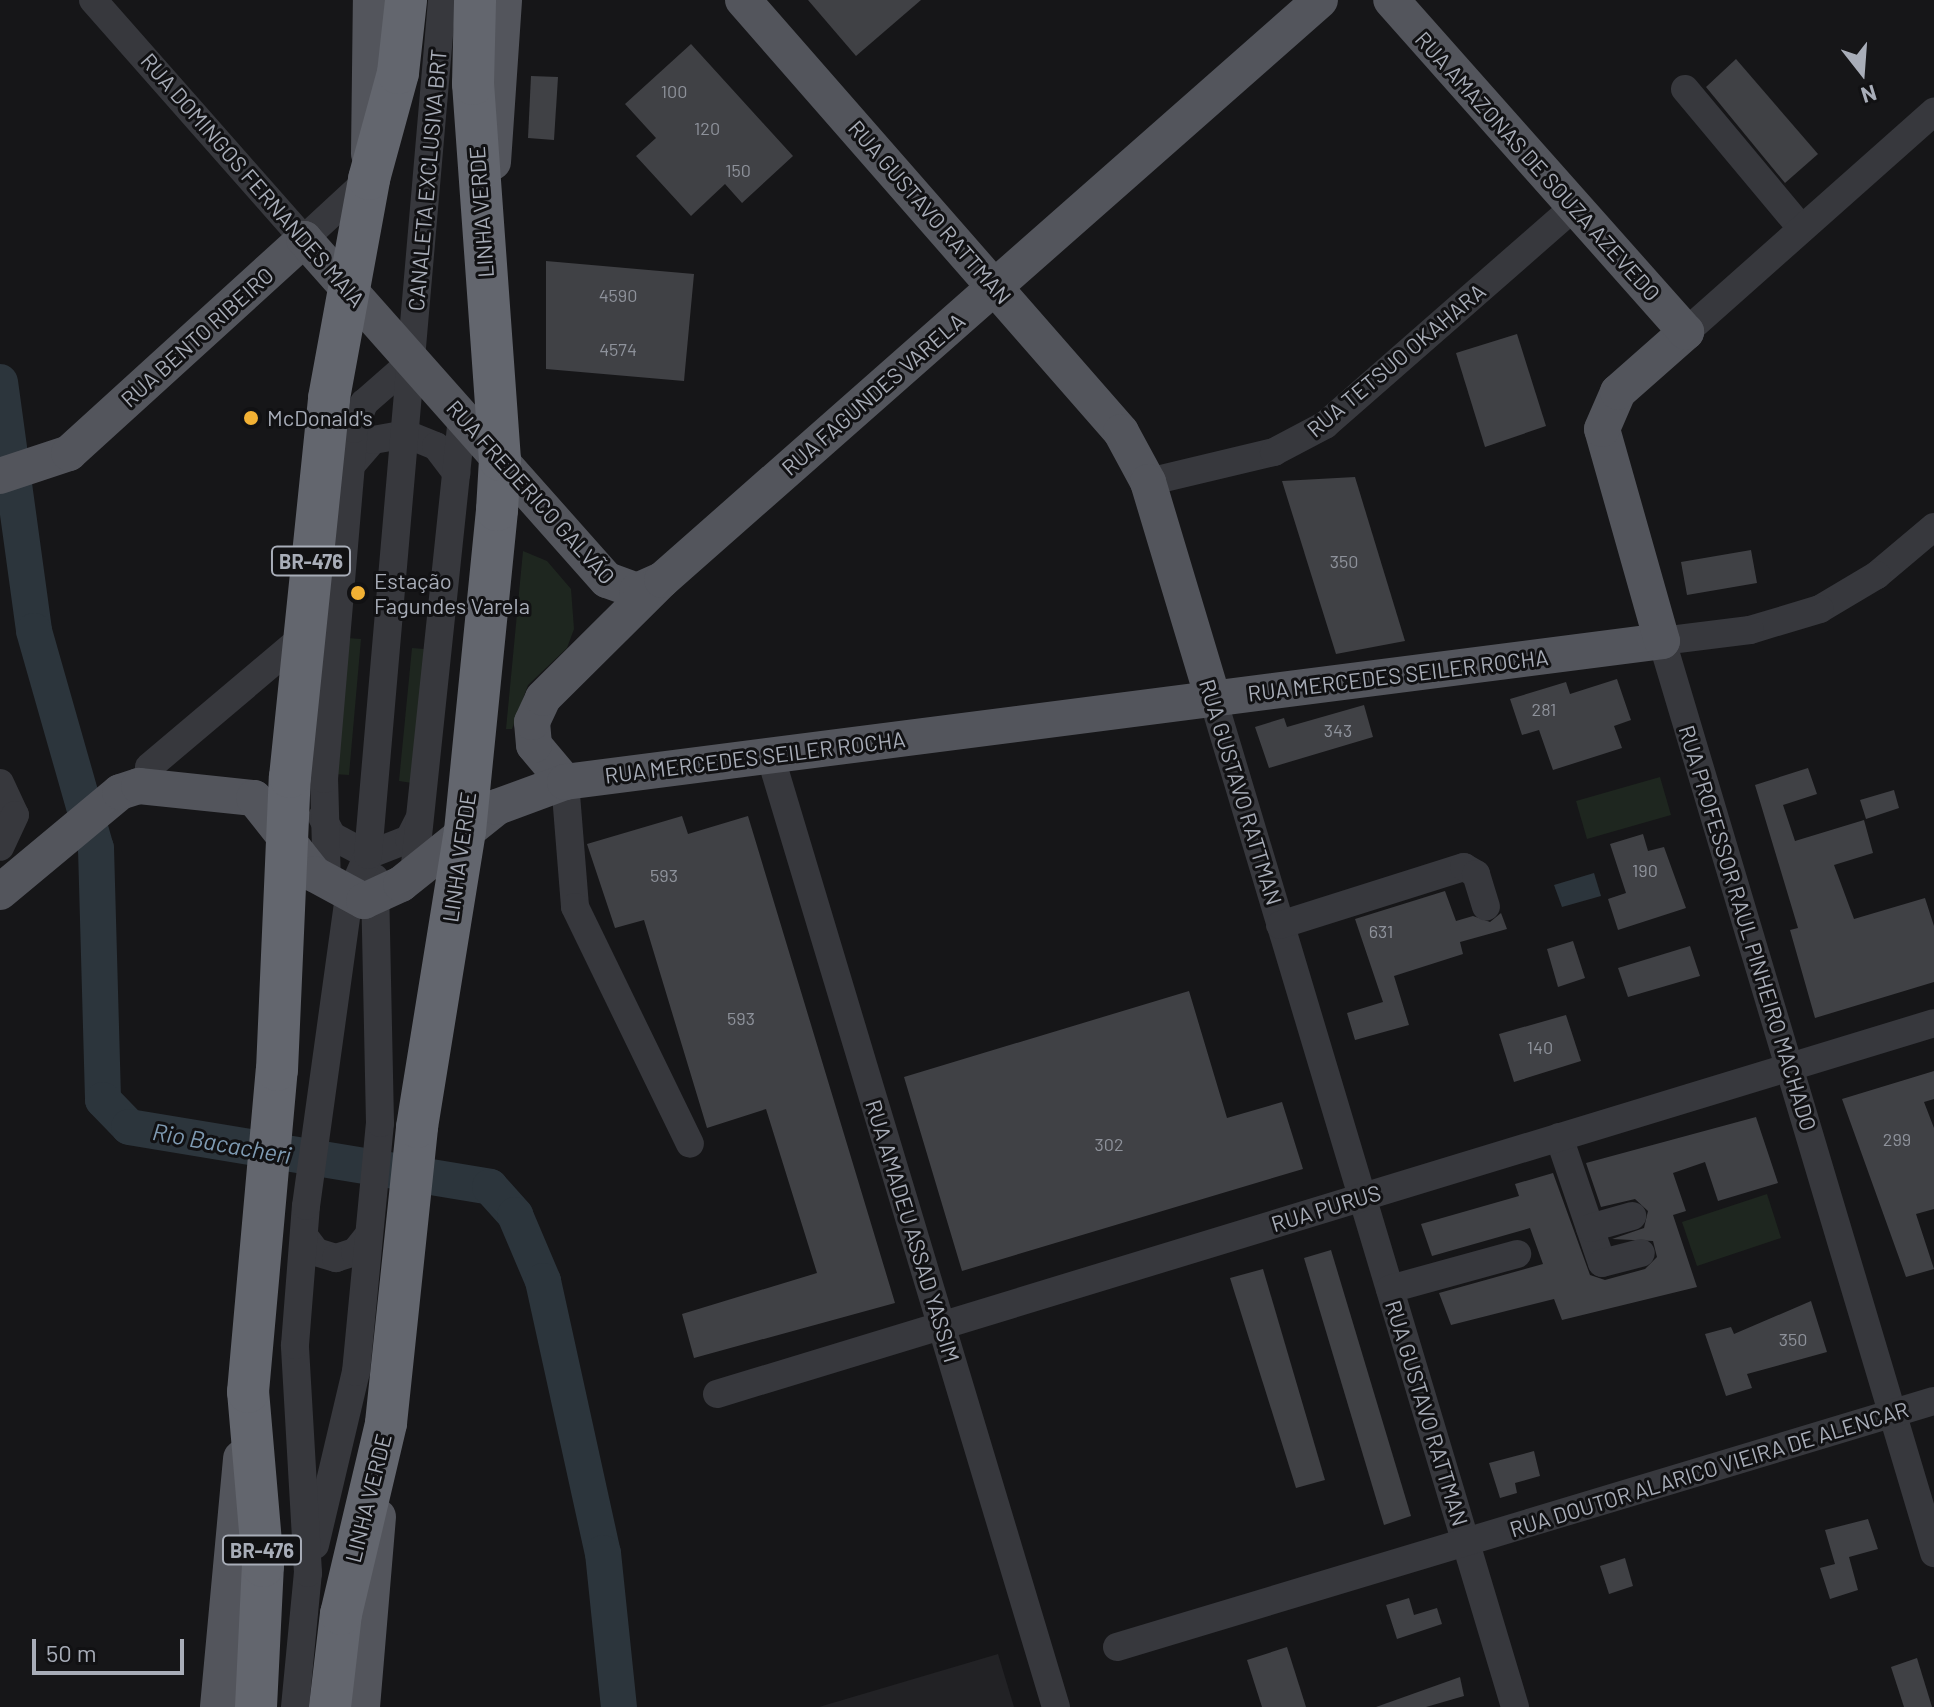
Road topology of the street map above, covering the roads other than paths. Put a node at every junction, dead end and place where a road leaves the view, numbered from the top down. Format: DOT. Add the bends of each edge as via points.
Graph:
graph roads {
  1 [pos="93,0"];
  2 [pos="371,0"];
  3 [pos="406,0"];
  4 [pos="442,0"];
  5 [pos="475,0"];
  6 [pos="504,0"];
  7 [pos="743,0"];
  8 [pos="1320,0"];
  9 [pos="1391,0"];
  10 [pos="1685,89"];
  11 [pos="1934,112"];
  12 [pos="369,179"];
  13 [pos="1574,207"];
  14 [pos="1802,229"];
  15 [pos="304,239"];
  16 [pos="485,272"];
  17 [pos="995,286"];
  18 [pos="347,287"];
  19 [pos="1686,332"];
  20 [pos="412,361"];
  21 [pos="462,418"];
  22 [pos="406,434"];
  23 [pos="500,460"];
  24 [pos="352,464"];
  25 [pos="456,473"];
  26 [pos="0,476"];
  27 [pos="1148,482"];
  28 [pos="1934,527"];
  29 [pos="662,580"];
  30 [pos="303,637"];
  31 [pos="1662,641"];
  32 [pos="1213,699"];
  33 [pos="770,755"];
  34 [pos="149,767"];
  35 [pos="565,782"];
  36 [pos="0,783"];
  37 [pos="322,817"];
  38 [pos="419,819"];
  39 [pos="465,831"];
  40 [pos="286,838"];
  41 [pos="0,847"];
  42 [pos="368,855"];
  43 [pos="414,874"];
  44 [pos="0,892"];
  45 [pos="352,893"];
  46 [pos="1486,906"];
  47 [pos="1280,925"];
  48 [pos="1934,1023"];
  49 [pos="1789,1067"];
  50 [pos="399,1125"];
  51 [pos="1559,1137"];
  52 [pos="690,1144"];
  53 [pos="1362,1197"];
  54 [pos="1632,1216"];
  55 [pos="382,1222"];
  56 [pos="1590,1228"];
  57 [pos="304,1236"];
  58 [pos="1641,1253"];
  59 [pos="1517,1254"];
  60 [pos="1390,1289"];
  61 [pos="941,1325"];
  62 [pos="248,1392"];
  63 [pos="717,1394"];
  64 [pos="1934,1401"];
  65 [pos="1892,1414"];
  66 [pos="386,1423"];
  67 [pos="1465,1542"];
  68 [pos="1934,1553"];
  69 [pos="308,1573"];
  70 [pos="1117,1647"];
  71 [pos="218,1707"];
  72 [pos="256,1707"];
  73 [pos="295,1707"];
  74 [pos="330,1707"];
  75 [pos="362,1707"];
  76 [pos="1056,1707"];
  77 [pos="1515,1707"];
  1 -- 15 [label="street, RUA DOMINGOS FERNANDES MAIA"];
  2 -- 12 [label="main road"];
  3 -- 12 [label="highway, BR-476" via="398,73"];
  4 -- 20 [label="street, CANALETA EXCLUSIVA BRT"];
  5 -- 16 [label="highway, LINHA VERDE"];
  6 -- 16 [label="main road"];
  7 -- 17 [label="main road, RUA GUSTAVO RATTMAN"];
  8 -- 17 [label="main road, RUA FAGUNDES VARELA"];
  9 -- 13 [label="main road, RUA AMAZONAS DE SOUZA AZEVEDO"];
  10 -- 14 [label="street"];
  11 -- 14 [label="street"];
  12 -- 15 [label="street, RUA BENTO RIBEIRO"];
  12 -- 18 [label="highway, BR-476"];
  13 -- 19 [label="main road, RUA AMAZONAS DE SOUZA AZEVEDO"];
  13 -- 27 [label="street, RUA TETSUO OKAHARA" via="1325,425 1248,460"];
  14 -- 19 [label="street"];
  15 -- 18 [label="main road, RUA DOMINGOS FERNANDES MAIA"];
  15 -- 26 [label="main road, RUA BENTO RIBEIRO" via="57,460"];
  16 -- 23 [label="highway, LINHA VERDE"];
  17 -- 27 [label="main road, RUA GUSTAVO RATTMAN" via="1106,411"];
  17 -- 29 [label="main road, RUA FAGUNDES VARELA"];
  18 -- 20 [label="main road, RUA DOMINGOS FERNANDES MAIA"];
  18 -- 30 [label="highway, BR-476"];
  19 -- 31 [label="main road, RUA PROFESSOR RAUL PINHEIRO MACHADO" via="1618,392 1602,429"];
  20 -- 21 [label="main road, RUA FREDERICO GALVÃO"];
  20 -- 22 [label="street, CANALETA EXCLUSIVA BRT"];
  20 -- 24 [label="street, CANALETA EXCLUSIVA BRT" via="364,403"];
  21 -- 23 [label="main road, RUA FREDERICO GALVÃO"];
  21 -- 25 [label="street"];
  22 -- 24 [label="street" via="373,440"];
  22 -- 25 [label="street" via="436,446"];
  22 -- 42 [label="street, CANALETA EXCLUSIVA BRT"];
  23 -- 29 [label="main road, RUA FREDERICO GALVÃO" via="616,587 637,591"];
  23 -- 39 [label="highway, LINHA VERDE"];
  24 -- 37 [label="street, CANALETA EXCLUSIVA BRT"];
  25 -- 38 [label="street"];
  27 -- 32 [label="main road, RUA GUSTAVO RATTMAN"];
  28 -- 31 [label="street, RUA MERCEDES SEILER ROCHA" via="1820,609 1750,630"];
  29 -- 35 [label="main road, RUA FAGUNDES VARELA" via="535,711 540,759"];
  30 -- 34 [label="street"];
  30 -- 40 [label="highway, BR-476"];
  31 -- 32 [label="main road, RUA MERCEDES SEILER ROCHA"];
  31 -- 49 [label="street, RUA PROFESSOR RAUL PINHEIRO MACHADO"];
  32 -- 33 [label="main road, RUA MERCEDES SEILER ROCHA"];
  32 -- 47 [label="street, RUA GUSTAVO RATTMAN"];
  33 -- 35 [label="main road, RUA MERCEDES SEILER ROCHA"];
  33 -- 61 [label="street, RUA AMADEU ASSAD YASSIM"];
  35 -- 39 [label="main road, RUA MERCEDES SEILER ROCHA" via="509,800"];
  35 -- 52 [label="street" via="575,907"];
  36 -- 41 [label="street" via="15,815"];
  37 -- 42 [label="street" via="332,836"];
  37 -- 45 [label="street, CANALETA EXCLUSIVA BRT"];
  38 -- 42 [label="street" via="409,839"];
  38 -- 43 [label="street"];
  39 -- 43 [label="main road, RUA MERCEDES SEILER ROCHA"];
  39 -- 50 [label="highway, LINHA VERDE"];
  40 -- 44 [label="main road" via="263,804 243,795 139,786 103,805"];
  40 -- 45 [label="main road"];
  40 -- 62 [label="highway, BR-476" via="273,1111"];
  42 -- 45 [label="street, CANALETA EXCLUSIVA BRT"];
  43 -- 45 [label="main road, RUA MERCEDES SEILER ROCHA"];
  45 -- 50 [label="street, CANALETA EXCLUSIVA BRT"];
  45 -- 57 [label="street, CANALETA EXCLUSIVA BRT" via="316,1116"];
  46 -- 47 [label="street" via="1476,874 1464,867"];
  47 -- 53 [label="street, RUA GUSTAVO RATTMAN"];
  48 -- 49 [label="street, RUA PURUS"];
  49 -- 51 [label="street, RUA PURUS"];
  49 -- 65 [label="street, RUA PROFESSOR RAUL PINHEIRO MACHADO"];
  50 -- 55 [label="highway, LINHA VERDE"];
  51 -- 53 [label="street, RUA PURUS"];
  51 -- 56 [label="street"];
  53 -- 60 [label="street, RUA GUSTAVO RATTMAN"];
  53 -- 61 [label="street, RUA PURUS"];
  54 -- 56 [label="street"];
  55 -- 57 [label="street" via="355,1252 336,1258 316,1252"];
  55 -- 66 [label="highway, LINHA VERDE"];
  55 -- 69 [label="street, CANALETA EXCLUSIVA BRT" via="351,1398"];
  56 -- 58 [label="street" via="1602,1263"];
  57 -- 69 [label="street, CANALETA EXCLUSIVA BRT" via="295,1345"];
  59 -- 60 [label="street"];
  60 -- 67 [label="street, RUA GUSTAVO RATTMAN"];
  61 -- 63 [label="street, RUA PURUS"];
  61 -- 76 [label="street, RUA AMADEU ASSAD YASSIM"];
  62 -- 71 [label="main road"];
  62 -- 72 [label="highway, BR-476" via="263,1566"];
  64 -- 65 [label="street, RUA DOUTOR ALARICO VIEIRA DE ALENCAR"];
  65 -- 67 [label="street, RUA DOUTOR ALARICO VIEIRA DE ALENCAR"];
  65 -- 68 [label="street, RUA PROFESSOR RAUL PINHEIRO MACHADO"];
  66 -- 74 [label="highway, LINHA VERDE" via="341,1614"];
  66 -- 75 [label="main road"];
  67 -- 70 [label="street, RUA DOUTOR ALARICO VIEIRA DE ALENCAR"];
  67 -- 77 [label="street, RUA GUSTAVO RATTMAN"];
  69 -- 73 [label="street, CANALETA EXCLUSIVA BRT"];
}
